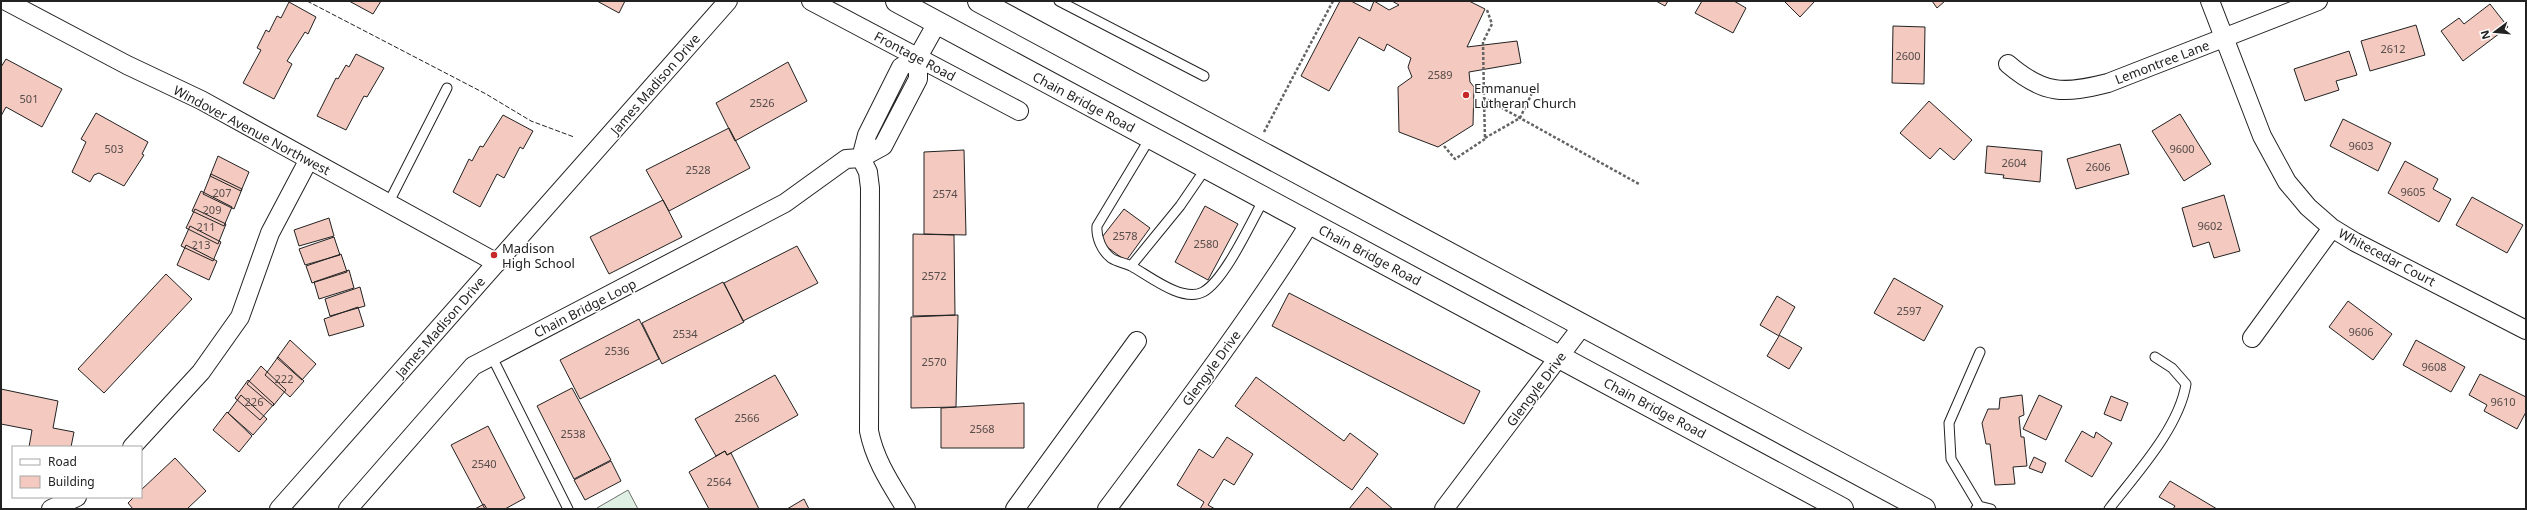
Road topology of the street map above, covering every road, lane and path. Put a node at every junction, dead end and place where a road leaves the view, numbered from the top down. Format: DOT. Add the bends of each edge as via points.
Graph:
graph roads {
  1 [pos="6,1"];
  2 [pos="728,1"];
  3 [pos="811,1"];
  4 [pos="897,1"];
  5 [pos="979,1"];
  6 [pos="1059,1"];
  7 [pos="1333,1"];
  8 [pos="2210,1"];
  9 [pos="2318,1"];
  10 [pos="1487,10"];
  11 [pos="937,23"];
  12 [pos="2224,38"];
  13 [pos="918,57"];
  14 [pos="2008,64"];
  15 [pos="1204,76"];
  16 [pos="447,88"];
  17 [pos="1533,91"];
  18 [pos="1484,98"];
  19 [pos="1019,112"];
  20 [pos="1520,118"];
  21 [pos="1262,136"];
  22 [pos="1150,138"];
  23 [pos="1485,139"];
  24 [pos="1444,146"];
  25 [pos="861,158"];
  26 [pos="308,161"];
  27 [pos="1206,168"];
  28 [pos="1639,184"];
  29 [pos="1264,199"];
  30 [pos="389,202"];
  31 [pos="1310,223"];
  32 [pos="2332,228"];
  33 [pos="497,263"];
  34 [pos="1131,266"];
  35 [pos="1583,325"];
  36 [pos="2526,330"];
  37 [pos="2252,338"];
  38 [pos="1137,341"];
  39 [pos="1980,352"];
  40 [pos="492,357"];
  41 [pos="1560,357"];
  42 [pos="2155,357"];
  43 [pos="133,446"];
  44 [pos="75,498"];
  45 [pos="1977,508"];
  46 [pos="51,509"];
  47 [pos="279,509"];
  48 [pos="348,509"];
  49 [pos="568,509"];
  50 [pos="906,509"];
  51 [pos="1015,509"];
  52 [pos="1107,509"];
  53 [pos="1444,509"];
  54 [pos="1842,509"];
  55 [pos="1924,509"];
  56 [pos="1991,509"];
  57 [pos="2109,509"];
  1 -- 26 [label="street, Windover Avenue Northwest" via="127,65 200,100"];
  2 -- 33 [label="street, James Madison Drive"];
  3 -- 13 [label="street, Frontage Road"];
  4 -- 11 [label="main road, Chain Bridge Road"];
  5 -- 35 [label="main road"];
  6 -- 15 [label="lane"];
  7 -- 21 [label="path"];
  8 -- 12 [label="street, Whitecedar Court"];
  9 -- 12 [label="street, Lemontree Lane"];
  10 -- 18 [label="path" via="1492,24 1483,42"];
  11 -- 13 [label="street, Chain Bridge Loop"];
  11 -- 22 [label="main road, Chain Bridge Road"];
  12 -- 14 [label="street, Lemontree Lane" via="2108,83 2078,91 2059,91 2040,86 2023,77"];
  12 -- 32 [label="street, Whitecedar Court" via="2269,151 2287,182 2308,207"];
  13 -- 19 [label="street, Frontage Road"];
  13 -- 25 [label="street, Chain Bridge Loop" via="918,79 883,146"];
  16 -- 30 [label="lane"];
  17 -- 20 [label="path"];
  18 -- 20 [label="path"];
  18 -- 23 [label="path"];
  20 -- 23 [label="path"];
  20 -- 28 [label="path"];
  22 -- 27 [label="main road, Chain Bridge Road"];
  22 -- 34 [label="lane" via="1097,226 1098,241 1111,258"];
  23 -- 24 [label="path" via="1455,159"];
  25 -- 40 [label="street, Chain Bridge Loop" via="840,162 785,203"];
  25 -- 50 [label="street" via="868,172 870,188 869,431 873,450 881,467"];
  26 -- 30 [label="street, Windover Avenue Northwest"];
  26 -- 43 [label="street" via="270,233 240,317 200,372"];
  27 -- 29 [label="main road, Chain Bridge Road"];
  27 -- 34 [label="lane" via="1180,206"];
  29 -- 31 [label="main road, Chain Bridge Road"];
  29 -- 34 [label="lane" via="1225,268 1204,292 1196,294 1168,289"];
  30 -- 33 [label="street, Windover Avenue Northwest"];
  31 -- 41 [label="main road, Chain Bridge Road"];
  31 -- 52 [label="street, Glengyle Drive" via="1290,257"];
  32 -- 36 [label="street, Whitecedar Court"];
  32 -- 37 [label="street"];
  33 -- 47 [label="street, James Madison Drive"];
  35 -- 41 [label="street, Glengyle Drive"];
  35 -- 55 [label="main road"];
  38 -- 51 [label="street"];
  39 -- 45 [label="lane" via="1949,423 1951,459"];
  40 -- 48 [label="street, Chain Bridge Loop" via="473,366"];
  40 -- 49 [label="lane"];
  41 -- 53 [label="street, Glengyle Drive"];
  41 -- 54 [label="main road, Chain Bridge Road"];
  42 -- 57 [label="lane" via="2172,368 2186,384 2183,398 2169,428"];
  44 -- 46 [label="street"];
  45 -- 56 [label="lane"];
}
